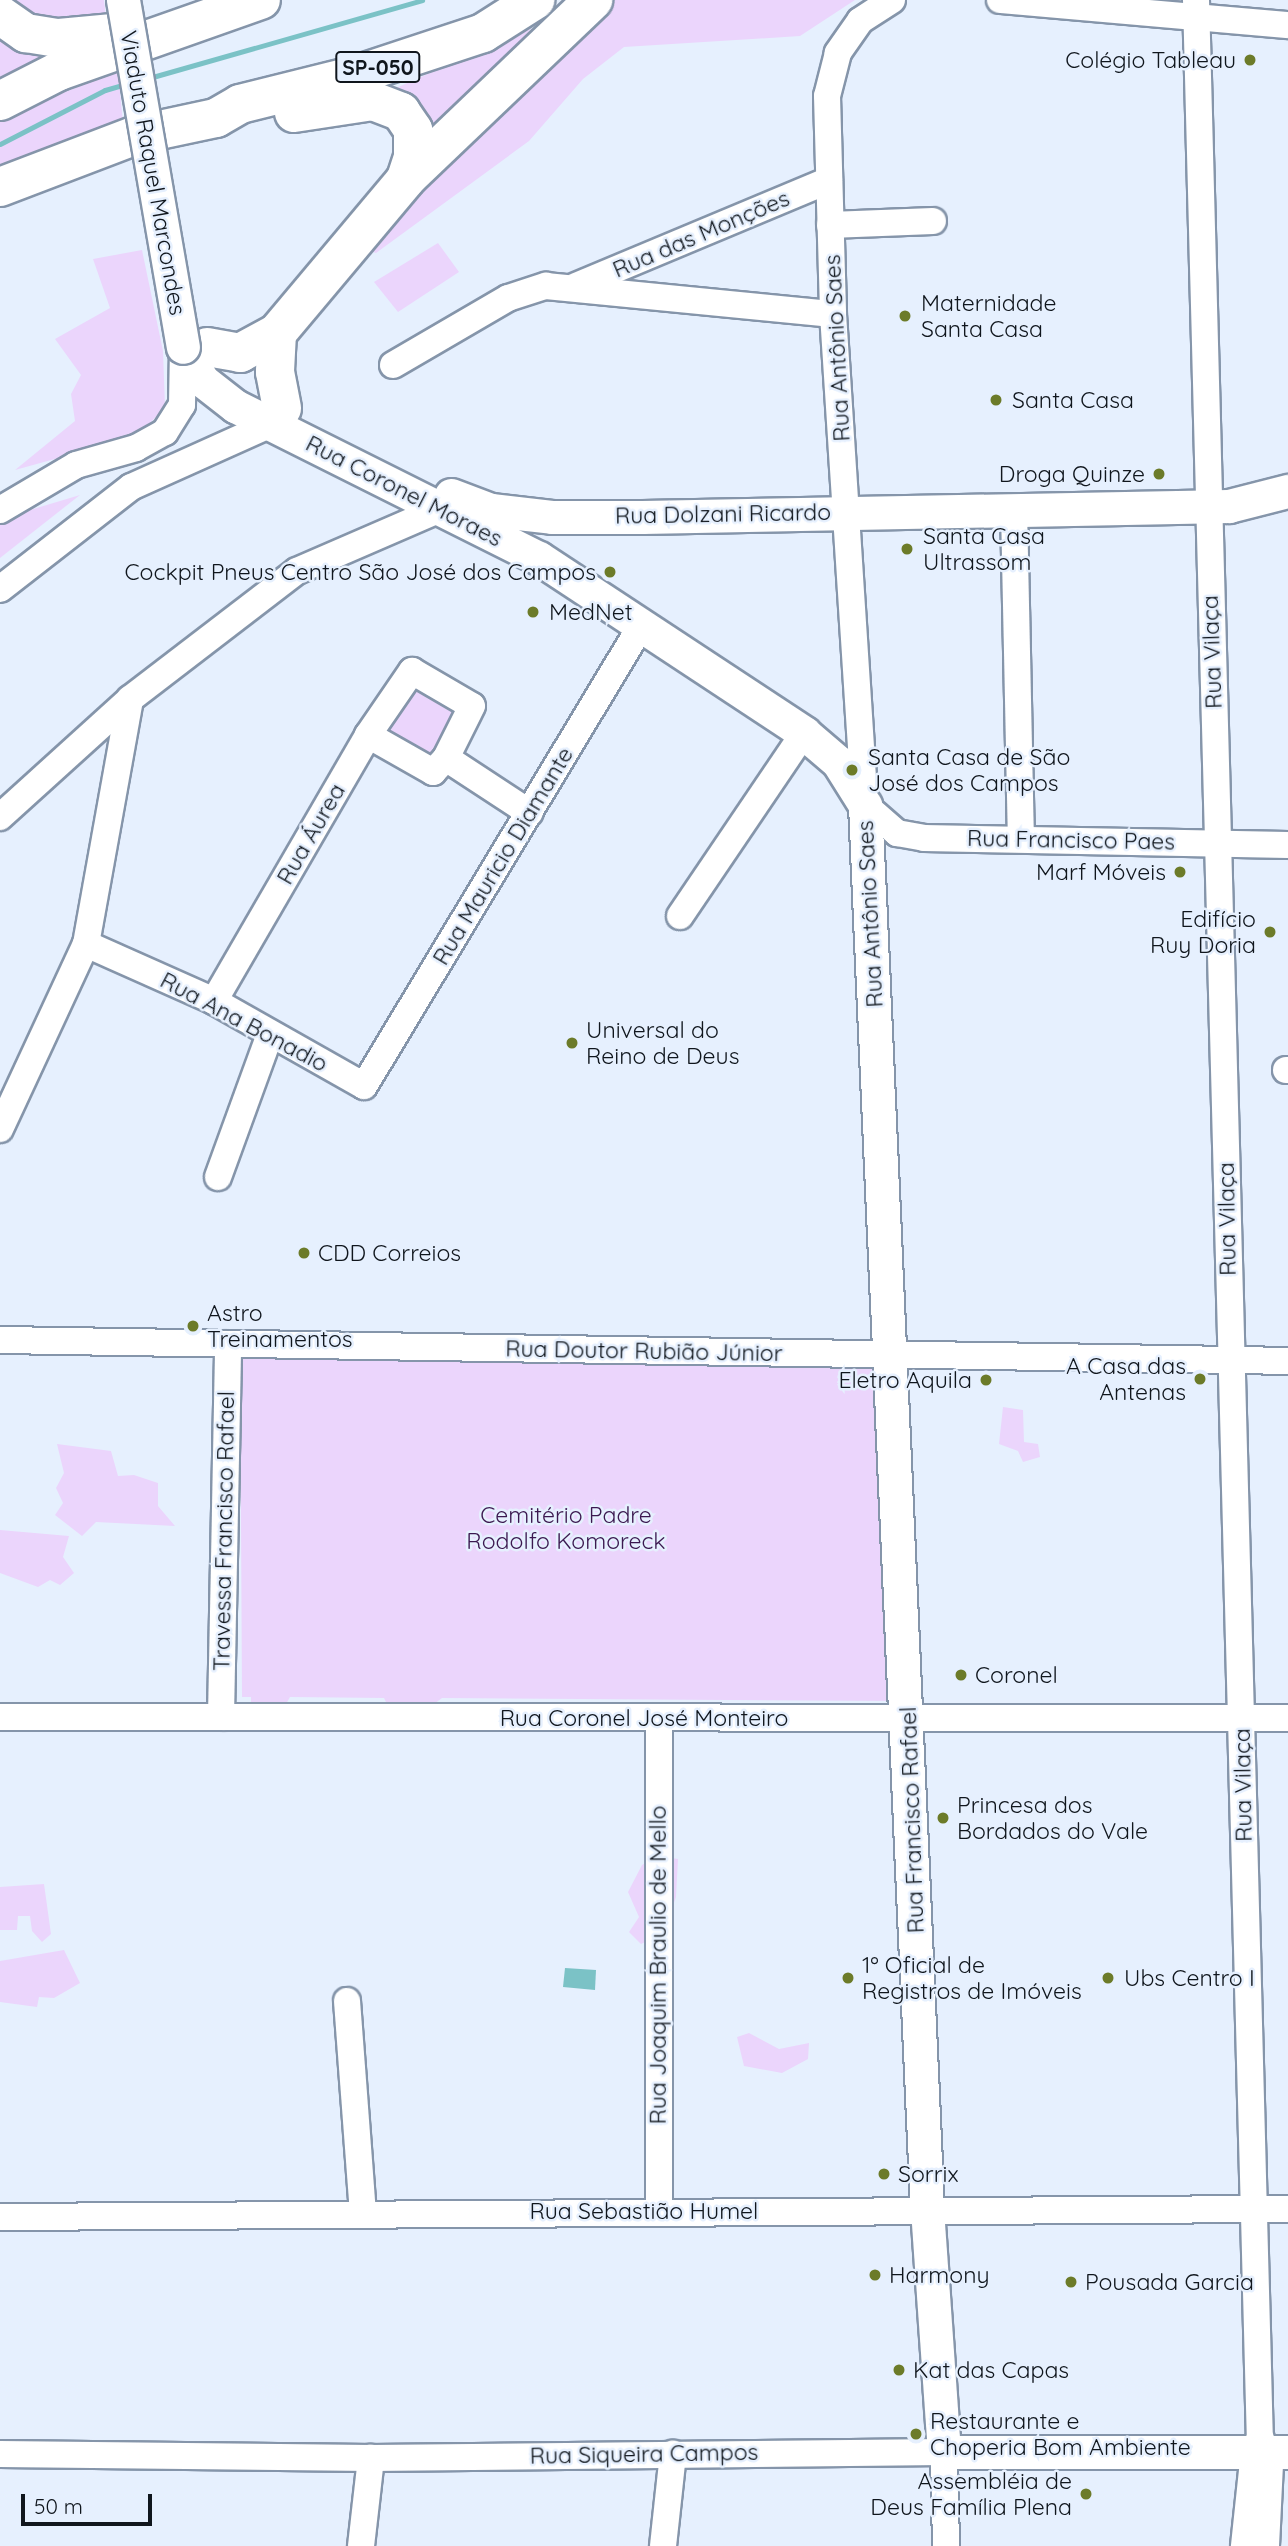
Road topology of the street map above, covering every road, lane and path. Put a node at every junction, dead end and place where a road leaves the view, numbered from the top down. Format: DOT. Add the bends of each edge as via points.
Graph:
graph roads {
  1 [pos="123,0"];
  2 [pos="146,0"];
  3 [pos="261,0"];
  4 [pos="535,0"];
  5 [pos="593,0"];
  6 [pos="1000,0"];
  7 [pos="882,4"];
  8 [pos="1196,10"];
  9 [pos="0,15"];
  10 [pos="1288,25"];
  11 [pos="175,28"];
  12 [pos="0,101"];
  13 [pos="216,118"];
  14 [pos="406,179"];
  15 [pos="829,180"];
  16 [pos="0,187"];
  17 [pos="933,221"];
  18 [pos="830,225"];
  19 [pos="573,287"];
  20 [pos="833,314"];
  21 [pos="277,333"];
  22 [pos="195,347"];
  23 [pos="393,365"];
  24 [pos="276,416"];
  25 [pos="136,448"];
  26 [pos="131,487"];
  27 [pos="1288,491"];
  28 [pos="1218,506"];
  29 [pos="1288,507"];
  30 [pos="440,509"];
  31 [pos="1014,509"];
  32 [pos="0,510"];
  33 [pos="848,511"];
  34 [pos="552,517"];
  35 [pos="538,558"];
  36 [pos="0,589"];
  37 [pos="641,626"];
  38 [pos="130,699"];
  39 [pos="804,733"];
  40 [pos="368,735"];
  41 [pos="446,758"];
  42 [pos="864,805"];
  43 [pos="530,813"];
  44 [pos="0,817"];
  45 [pos="1021,839"];
  46 [pos="1221,842"];
  47 [pos="1288,845"];
  48 [pos="680,916"];
  49 [pos="86,944"];
  50 [pos="214,1001"];
  51 [pos="270,1034"];
  52 [pos="364,1086"];
  53 [pos="0,1129"];
  54 [pos="218,1177"];
  55 [pos="0,1340"];
  56 [pos="228,1344"];
  57 [pos="889,1355"];
  58 [pos="1231,1361"];
  59 [pos="1288,1361"];
  60 [pos="0,1717"];
  61 [pos="221,1717"];
  62 [pos="908,1717"];
  63 [pos="1288,1718"];
  64 [pos="1241,1719"];
  65 [pos="659,1720"];
  66 [pos="347,2001"];
  67 [pos="927,2209"];
  68 [pos="1253,2209"];
  69 [pos="1288,2209"];
  70 [pos="659,2211"];
  71 [pos="363,2213"];
  72 [pos="0,2217"];
  73 [pos="1268,2448"];
  74 [pos="944,2452"];
  75 [pos="673,2454"];
  76 [pos="0,2455"];
  77 [pos="371,2458"];
  78 [pos="361,2546"];
  79 [pos="663,2546"];
  80 [pos="946,2546"];
  81 [pos="1244,2546"];
  82 [pos="1266,2546"];
  1 -- 22 [label="main road, Viaduto Raquel Marcondes, bridge"];
  2 -- 22 [label="main road, Viaduto Raquel Marcondes"];
  3 -- 11 [label="highway"];
  4 -- 13 [label="highway, SP-050" via="483,33 356,75 240,104"];
  5 -- 14 [label="highway"];
  6 -- 8 [label="street"];
  7 -- 15 [label="street, Rua Antônio Saes" via="838,52 827,96"];
  8 -- 10 [label="street"];
  8 -- 28 [label="street, Rua Vilaça"];
  9 -- 11 [label="highway" via="26,33 59,38"];
  11 -- 12 [label="highway" via="59,71"];
  13 -- 14 [label="highway" via="241,122 366,102 387,104 401,112 413,130 414,158"];
  13 -- 16 [label="highway, SP-050" via="136,135"];
  14 -- 21 [label="highway"];
  15 -- 18 [label="street, Rua Antônio Saes"];
  15 -- 19 [label="street, Rua das Monções"];
  17 -- 18 [label="street"];
  18 -- 20 [label="street, Rua Antônio Saes"];
  19 -- 20 [label="street, Rua das Monções"];
  19 -- 23 [label="street, Rua das Monções" via="546,286 518,293"];
  20 -- 33 [label="street, Rua Antônio Saes"];
  21 -- 22 [label="highway" via="240,353"];
  21 -- 24 [label="highway"];
  22 -- 24 [label="main road, Rua Dolzani Ricardo"];
  22 -- 25 [label="street" via="180,413 165,432"];
  24 -- 26 [label="street"];
  24 -- 30 [label="main road, Rua Coronel Moraes"];
  24 -- 34 [label="main road, Rua Dolzani Ricardo" via="460,500 491,510"];
  25 -- 26 [label="street" via="139,471"];
  25 -- 32 [label="street" via="76,465"];
  26 -- 36 [label="street"];
  27 -- 28 [label="main road"];
  28 -- 29 [label="street, Rua Dolzani Ricardo"];
  28 -- 31 [label="main road, Rua Dolzani Ricardo"];
  28 -- 46 [label="street, Rua Vilaça"];
  30 -- 35 [label="main road, Rua Coronel Moraes"];
  30 -- 38 [label="street" via="297,570"];
  31 -- 33 [label="main road, Rua Dolzani Ricardo"];
  31 -- 45 [label="street"];
  33 -- 34 [label="main road, Rua Dolzani Ricardo"];
  33 -- 42 [label="street, Rua Antônio Saes"];
  34 -- 35 [label="main road" via="533,528"];
  35 -- 37 [label="main road, Rua Coronel Moraes"];
  37 -- 39 [label="main road, Rua Coronel Moraes"];
  37 -- 43 [label="street, Rua Mauricio Diamante"];
  38 -- 44 [label="street"];
  38 -- 49 [label="street"];
  39 -- 42 [label="main road, Rua Coronel Moraes" via="838,762"];
  39 -- 48 [label="street"];
  40 -- 41 [label="street" via="433,772"];
  40 -- 41 [label="street, Rua Áurea" via="412,671 472,706"];
  40 -- 50 [label="street, Rua Áurea"];
  41 -- 43 [label="street"];
  42 -- 45 [label="street, Rua Francisco Paes" via="897,833 924,838"];
  42 -- 57 [label="main road, Rua Antônio Saes"];
  43 -- 52 [label="street, Rua Mauricio Diamante"];
  45 -- 46 [label="street, Rua Francisco Paes"];
  46 -- 47 [label="street, Rua Francisco Paes"];
  46 -- 58 [label="street, Rua Vilaça"];
  49 -- 50 [label="street, Rua Ana Bonadio"];
  49 -- 53 [label="street"];
  50 -- 51 [label="street, Rua Ana Bonadio"];
  51 -- 52 [label="street, Rua Ana Bonadio"];
  51 -- 54 [label="street"];
  55 -- 56 [label="street, Rua Doutor Rubião Júnior"];
  56 -- 57 [label="street, Rua Doutor Rubião Júnior"];
  56 -- 61 [label="street, Travessa Francisco Rafael"];
  57 -- 58 [label="street, Rua Doutor Rubião Júnior"];
  57 -- 62 [label="main road, Rua Francisco Rafael"];
  58 -- 59 [label="street, Rua Doutor Rubião Júnior"];
  58 -- 64 [label="street, Rua Vilaça"];
  60 -- 61 [label="street, Rua Coronel José Monteiro"];
  61 -- 65 [label="street, Rua Coronel José Monteiro"];
  62 -- 64 [label="street, Rua Coronel José Monteiro"];
  62 -- 65 [label="street, Rua Coronel José Monteiro"];
  62 -- 67 [label="main road, Rua Francisco Rafael"];
  63 -- 64 [label="street, Rua Coronel José Monteiro"];
  64 -- 68 [label="street, Rua Vilaça"];
  65 -- 70 [label="street, Rua Joaquim Braulio de Mello"];
  66 -- 71 [label="street"];
  67 -- 68 [label="street, Rua Sebastião Humel"];
  67 -- 70 [label="street, Rua Sebastião Humel"];
  67 -- 74 [label="main road, Rua Francisco Rafael"];
  68 -- 69 [label="street, Rua Sebastião Humel"];
  68 -- 73 [label="street, Rua Vilaça"];
  70 -- 71 [label="street, Rua Sebastião Humel"];
  71 -- 72 [label="street, Rua Sebastião Humel"];
  73 -- 74 [label="main road, Rua Siqueira Campos"];
  73 -- 81 [label="street"];
  73 -- 82 [label="street"];
  74 -- 75 [label="street, Rua Siqueira Campos"];
  74 -- 80 [label="street"];
  75 -- 77 [label="street, Rua Siqueira Campos"];
  75 -- 79 [label="street"];
  76 -- 77 [label="street, Rua Siqueira Campos"];
  77 -- 78 [label="street"];
}
